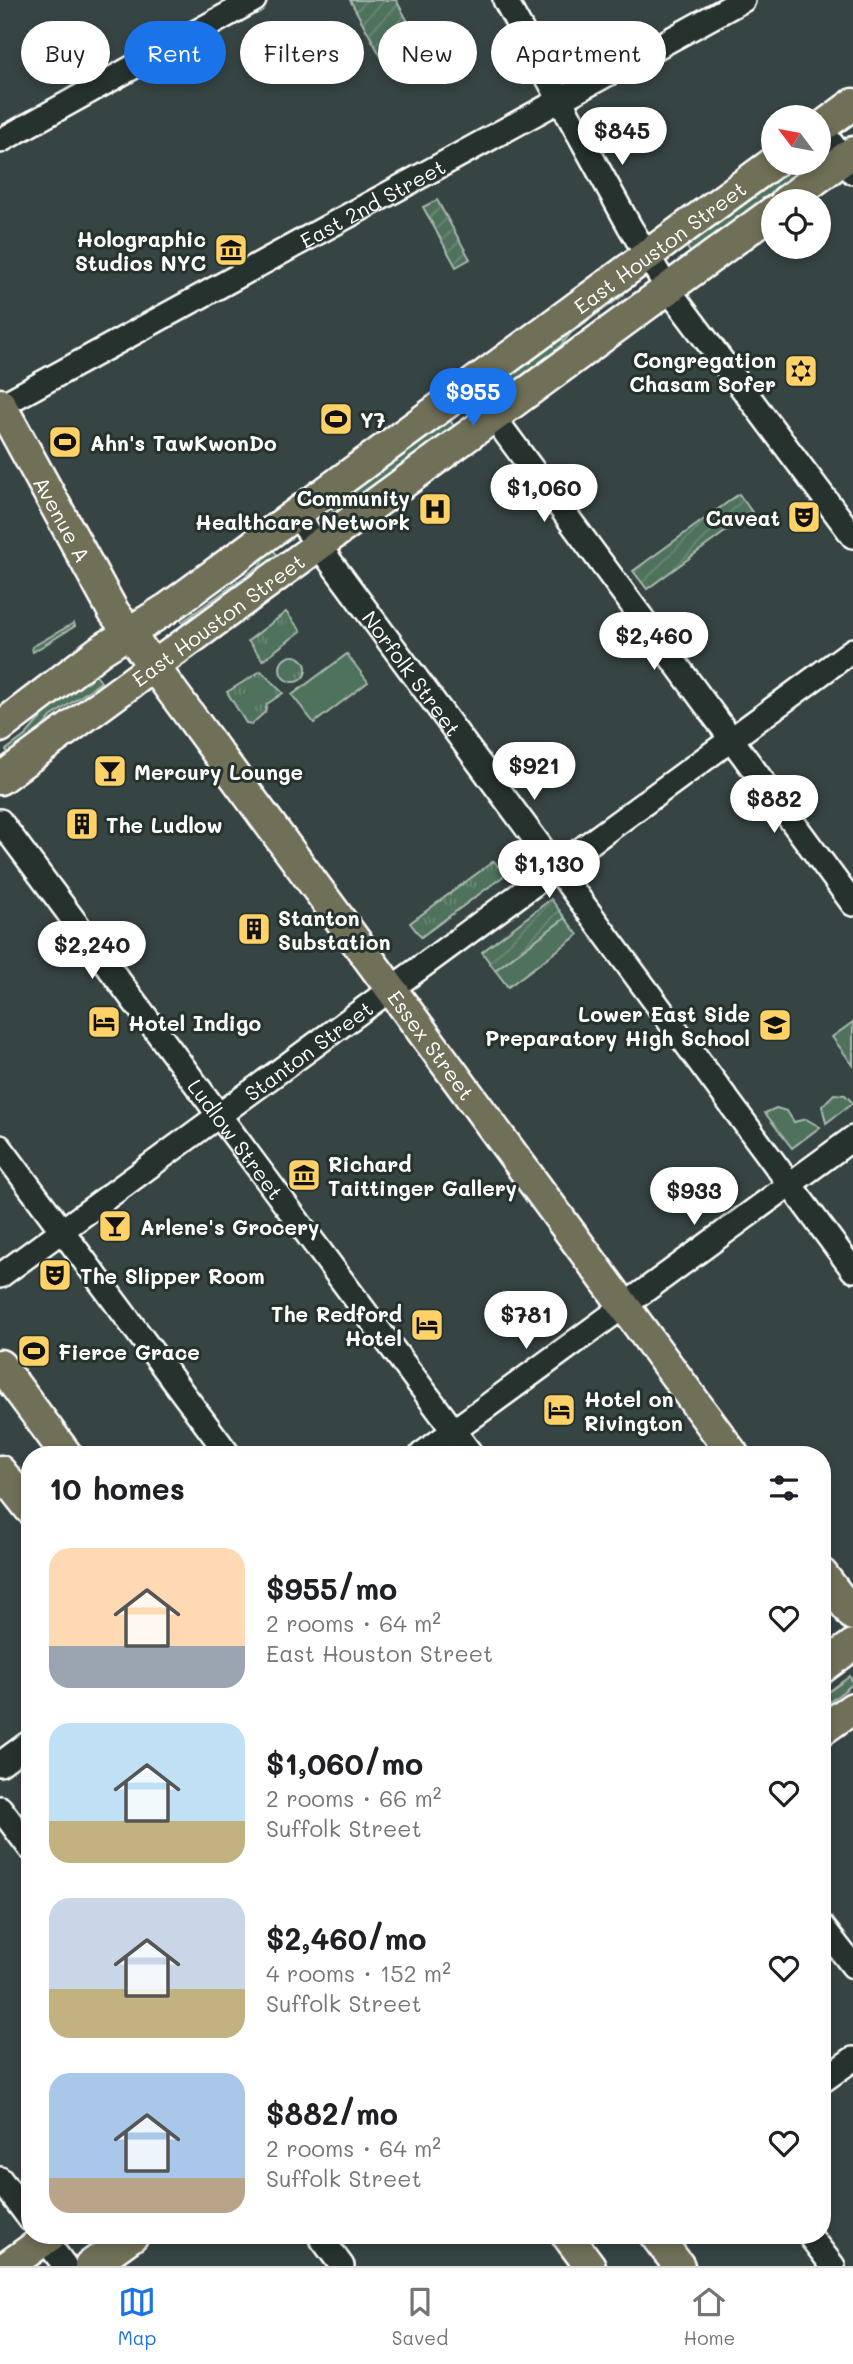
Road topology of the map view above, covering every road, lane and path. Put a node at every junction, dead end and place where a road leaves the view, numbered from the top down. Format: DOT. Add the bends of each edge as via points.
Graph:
graph roads {
  1 [pos="254,0"];
  2 [pos="505,0"];
  3 [pos="743,0"];
  4 [pos="561,101"];
  5 [pos="853,104"];
  6 [pos="831,120"];
  7 [pos="831,140"];
  8 [pos="0,141"];
  9 [pos="850,161"];
  10 [pos="761,172"];
  11 [pos="805,189"];
  12 [pos="761,221"];
  13 [pos="647,255"];
  14 [pos="668,289"];
  15 [pos="470,385"];
  16 [pos="0,405"];
  17 [pos="493,417"];
  18 [pos="296,515"];
  19 [pos="853,536"];
  20 [pos="319,547"];
  21 [pos="129,633"];
  22 [pos="853,650"];
  23 [pos="153,667"];
  24 [pos="0,727"];
  25 [pos="731,739"];
  26 [pos="0,779"];
  27 [pos="0,821"];
  28 [pos="555,869"];
  29 [pos="853,904"];
  30 [pos="390,990"];
  31 [pos="219,1115"];
  32 [pos="853,1138"];
  33 [pos="0,1147"];
  34 [pos="790,1185"];
  35 [pos="62,1230"];
  36 [pos="853,1270"];
  37 [pos="0,1276"];
  38 [pos="625,1306"];
  39 [pos="0,1366"];
  40 [pos="454,1431"];
  41 [pos="60,1446"];
  42 [pos="222,1446"];
  43 [pos="433,1446"];
  44 [pos="465,1446"];
  45 [pos="727,1446"];
  46 [pos="0,1471"];
  47 [pos="21,1498"];
  48 [pos="831,1586"];
  49 [pos="853,1615"];
  50 [pos="853,1645"];
  51 [pos="831,1661"];
  52 [pos="853,1707"];
  53 [pos="831,1723"];
  54 [pos="21,1749"];
  55 [pos="0,1764"];
  56 [pos="0,1808"];
  57 [pos="21,1836"];
  58 [pos="831,1938"];
  59 [pos="853,1966"];
  60 [pos="853,2059"];
  61 [pos="831,2075"];
  62 [pos="0,2179"];
  63 [pos="21,2206"];
  64 [pos="30,2244"];
  65 [pos="50,2244"];
  66 [pos="121,2244"];
  67 [pos="325,2244"];
  68 [pos="662,2244"];
  69 [pos="816,2244"];
  70 [pos="8,2266"];
  71 [pos="65,2266"];
  72 [pos="90,2266"];
  73 [pos="342,2266"];
  74 [pos="679,2266"];
  75 [pos="832,2266"];
  1 -- 8 [label="street"];
  2 -- 4 [label="street"];
  3 -- 4 [label="street, East 2nd Street"];
  4 -- 13 [label="street"];
  4 -- 16 [label="street, East 2nd Street"];
  5 -- 6 [label="main road"];
  7 -- 9 [label="street"];
  9 -- 11 [label="main road"];
  10 -- 13 [label="main road, East Houston Street"];
  12 -- 14 [label="main road, East Houston Street"];
  13 -- 14 [label="street"];
  13 -- 15 [label="main road, East Houston Street"];
  14 -- 17 [label="main road, East Houston Street"];
  14 -- 19 [label="street"];
  15 -- 17 [label="street"];
  15 -- 18 [label="main road, East Houston Street"];
  16 -- 21 [label="main road, Avenue A"];
  17 -- 20 [label="main road, East Houston Street"];
  17 -- 25 [label="street"];
  18 -- 20 [label="street, Norfolk Street"];
  18 -- 21 [label="main road, East Houston Street"];
  20 -- 23 [label="main road, East Houston Street"];
  20 -- 28 [label="street, Norfolk Street"];
  21 -- 23 [label="main road, Essex Street"];
  21 -- 24 [label="main road, East Houston Street"];
  22 -- 25 [label="street, Stanton Street"];
  23 -- 26 [label="main road, East Houston Street"];
  23 -- 30 [label="main road, Essex Street"];
  25 -- 28 [label="street, Stanton Street"];
  25 -- 29 [label="street"];
  27 -- 31 [label="street, Ludlow Street"];
  28 -- 30 [label="street, Stanton Street"];
  28 -- 34 [label="street, Norfolk Street"];
  30 -- 31 [label="street, Stanton Street"];
  30 -- 38 [label="main road, Essex Street"];
  31 -- 35 [label="street, Stanton Street"];
  31 -- 40 [label="street, Ludlow Street"];
  32 -- 34 [label="street"];
  33 -- 35 [label="street"];
  34 -- 36 [label="street, Norfolk Street"];
  34 -- 38 [label="street"];
  35 -- 37 [label="street, Stanton Street"];
  35 -- 42 [label="street"];
  38 -- 40 [label="street"];
  38 -- 45 [label="main road, Essex Street"];
  39 -- 41 [label="main road"];
  40 -- 43 [label="street"];
  40 -- 44 [label="street, Ludlow Street"];
  46 -- 47 [label="main road"];
  48 -- 49 [label="main road"];
  50 -- 51 [label="main road"];
  52 -- 53 [label="main road"];
  54 -- 55 [label="street"];
  56 -- 57 [label="street"];
  58 -- 59 [label="street"];
  60 -- 61 [label="street"];
  62 -- 63 [label="street"];
  64 -- 70 [label="main road"];
  65 -- 71 [label="street"];
  66 -- 72 [label="main road"];
  67 -- 73 [label="street"];
  68 -- 74 [label="main road"];
  69 -- 75 [label="street"];
}
